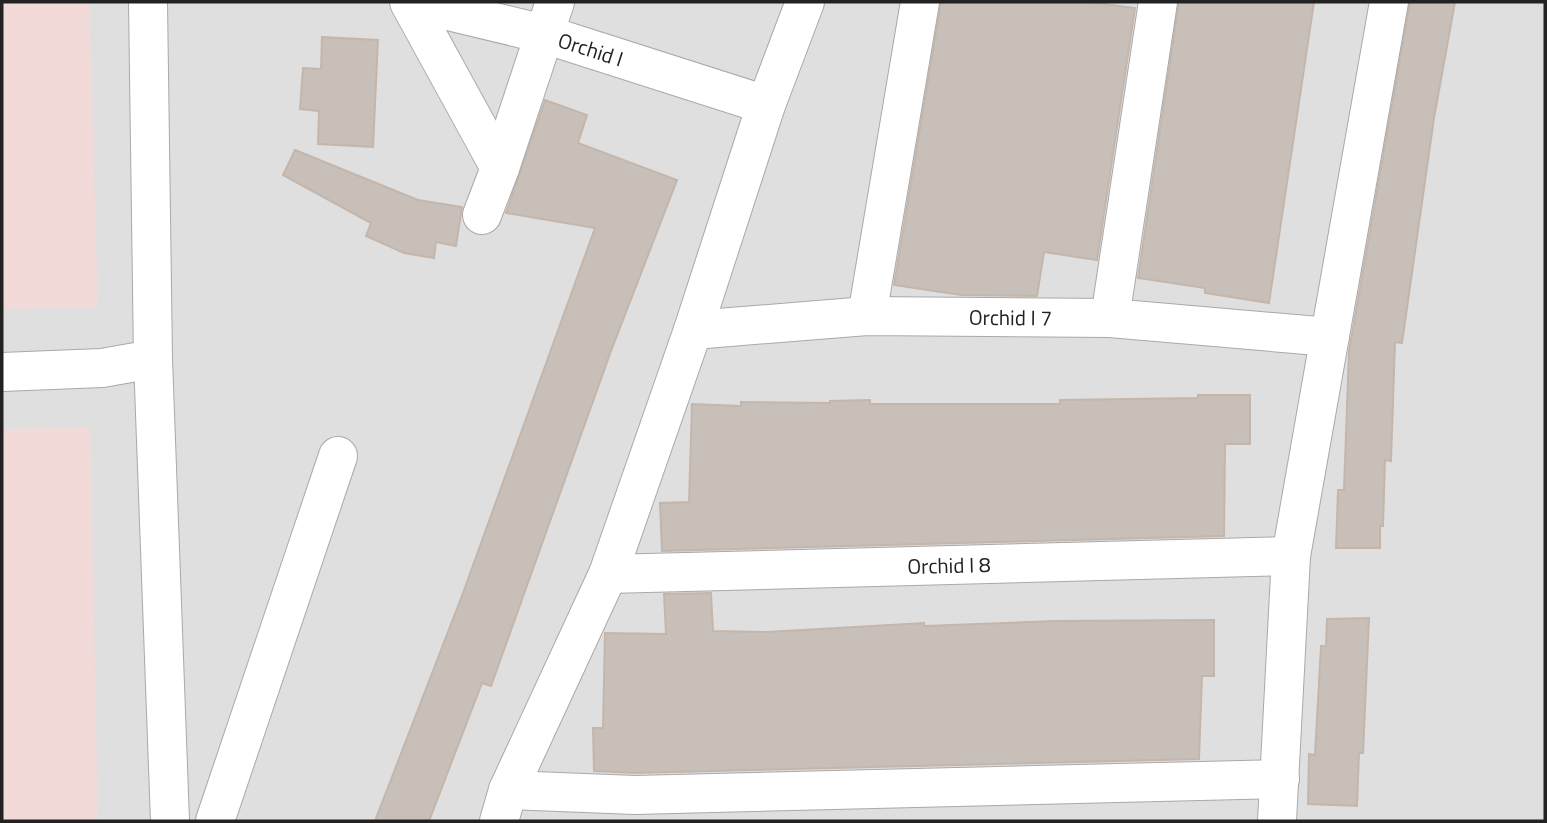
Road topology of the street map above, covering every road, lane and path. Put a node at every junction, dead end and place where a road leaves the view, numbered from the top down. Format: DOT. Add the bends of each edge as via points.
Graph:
graph roads {
  1 [pos="148,2"];
  2 [pos="410,2"];
  3 [pos="805,2"];
  4 [pos="920,2"];
  5 [pos="1158,2"];
  6 [pos="1389,2"];
  7 [pos="549,18"];
  8 [pos="766,105"];
  9 [pos="500,168"];
  10 [pos="482,215"];
  11 [pos="867,316"];
  12 [pos="1110,318"];
  13 [pos="692,330"];
  14 [pos="1330,337"];
  15 [pos="153,359"];
  16 [pos="2,372"];
  17 [pos="338,456"];
  18 [pos="1291,556"];
  19 [pos="608,574"];
  20 [pos="1280,779"];
  21 [pos="503,806"];
  22 [pos="635,808"];
  23 [pos="170,821"];
  24 [pos="215,821"];
  25 [pos="1277,821"];
  1 -- 15 [label="street"];
  2 -- 7 [label="street, Orchid I"];
  2 -- 9 [label="street"];
  3 -- 8 [label="street"];
  4 -- 11 [label="street"];
  5 -- 12 [label="street"];
  6 -- 14 [label="street"];
  7 -- 8 [label="street, Orchid I"];
  7 -- 9 [label="street"];
  8 -- 13 [label="street"];
  9 -- 10 [label="street"];
  11 -- 12 [label="street, Orchid I 7"];
  11 -- 13 [label="street, Orchid I 7"];
  12 -- 14 [label="street, Orchid I 7"];
  13 -- 19 [label="street"];
  14 -- 18 [label="street"];
  15 -- 16 [label="street" via="102,368"];
  15 -- 23 [label="street"];
  17 -- 24 [label="street"];
  18 -- 19 [label="street, Orchid I 8"];
  18 -- 20 [label="street"];
  19 -- 21 [label="street"];
  20 -- 22 [label="street"];
  20 -- 25 [label="street"];
  21 -- 22 [label="street"];
}
